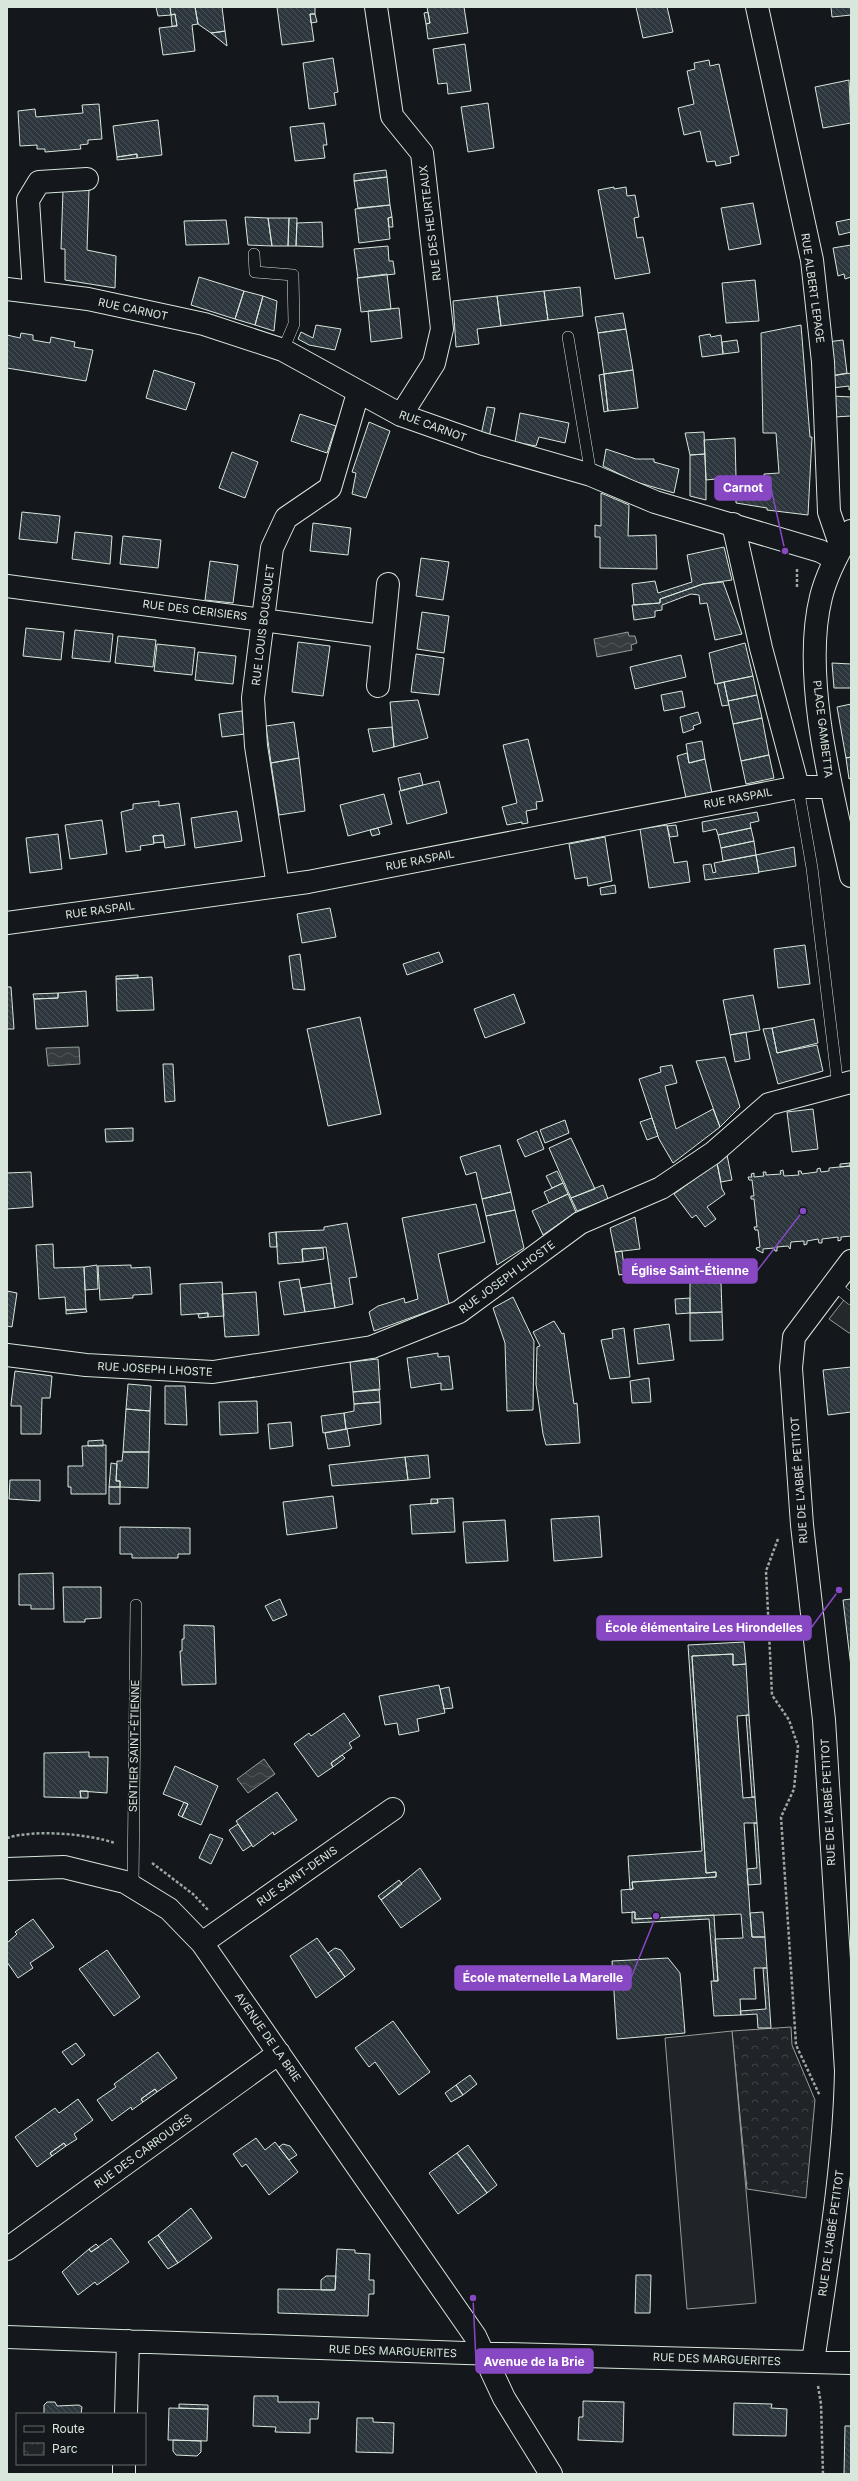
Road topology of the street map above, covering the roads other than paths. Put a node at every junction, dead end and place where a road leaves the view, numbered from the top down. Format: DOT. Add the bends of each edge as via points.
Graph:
graph roads {
  1 [pos="376,7"];
  2 [pos="757,7"];
  3 [pos="87,179"];
  4 [pos="254,254"];
  5 [pos="7,290"];
  6 [pos="34,292"];
  7 [pos="568,337"];
  8 [pos="283,350"];
  9 [pos="358,393"];
  10 [pos="401,415"];
  11 [pos="591,475"];
  12 [pos="733,524"];
  13 [pos="842,545"];
  14 [pos="388,584"];
  15 [pos="7,586"];
  16 [pos="265,620"];
  17 [pos="382,636"];
  18 [pos="378,686"];
  19 [pos="798,787"];
  20 [pos="830,787"];
  21 [pos="851,876"];
  22 [pos="278,886"];
  23 [pos="7,923"];
  24 [pos="844,1085"];
  25 [pos="851,1261"];
  26 [pos="833,1284"];
  27 [pos="851,1299"];
  28 [pos="7,1355"];
  29 [pos="136,1606"];
  30 [pos="392,1809"];
  31 [pos="7,1869"];
  32 [pos="133,1887"];
  33 [pos="202,1943"];
  34 [pos="279,2053"];
  35 [pos="845,2186"];
  36 [pos="7,2248"];
  37 [pos="7,2337"];
  38 [pos="128,2341"];
  39 [pos="485,2353"];
  40 [pos="813,2362"];
  41 [pos="851,2363"];
  42 [pos="126,2413"];
  43 [pos="551,2474"];
  1 -- 10 [label="street, RUE DES HEURTEAUX" via="392,116 422,153 442,328 434,363"];
  2 -- 13 [label="street, RUE ALBERT LEPAGE" via="812,260 824,362 829,512"];
  3 -- 6 [label="street" via="39,182 28,200"];
  4 -- 8 [label="lane" via="255,272 293,275 294,324"];
  5 -- 6 [label="street, RUE CARNOT"];
  6 -- 8 [label="street, RUE CARNOT" via="88,299 204,324"];
  7 -- 11 [label="lane"];
  8 -- 9 [label="street, RUE CARNOT"];
  9 -- 10 [label="street, RUE CARNOT"];
  9 -- 16 [label="street, RUE LOUIS BOUSQUET" via="330,488 286,518 272,548"];
  10 -- 11 [label="street, RUE CARNOT" via="483,444"];
  11 -- 12 [label="street, RUE CARNOT" via="655,502"];
  12 -- 13 [label="street, RUE CARNOT" via="820,552"];
  12 -- 19 [label="street" via="761,648"];
  13 -- 20 [label="street, PLACE GAMBETTA" via="821,597 816,635 816,690"];
  14 -- 17 [label="street"];
  15 -- 16 [label="street, RUE DES CERISIERS"];
  16 -- 17 [label="street, RUE DES CERISIERS"];
  16 -- 22 [label="street, RUE LOUIS BOUSQUET" via="254,706 256,746"];
  17 -- 18 [label="street"];
  19 -- 20 [label="street, RUE RASPAIL"];
  19 -- 22 [label="street, RUE RASPAIL"];
  19 -- 24 [label="lane"];
  20 -- 21 [label="street, PLACE GAMBETTA"];
  22 -- 23 [label="street, RUE RASPAIL"];
  24 -- 28 [label="street, RUE JOSEPH LHOSTE" via="769,1104 713,1153 661,1188 580,1223 459,1312 372,1347 213,1372 86,1365"];
  25 -- 26 [label="street, RUE DE L'ABBÉ PETITOT"];
  26 -- 27 [label="lane"];
  26 -- 35 [label="street, RUE DE L'ABBÉ PETITOT" via="794,1337 791,1368 802,1525 824,1720 832,1871 844,2012"];
  29 -- 32 [label="lane, SENTIER SAINT-ÉTIENNE"];
  30 -- 33 [label="street, RUE SAINT-DENIS"];
  31 -- 32 [label="street, AVENUE DE LA BRIE" via="64,1867 125,1882"];
  32 -- 33 [label="street, AVENUE DE LA BRIE" via="168,1909"];
  33 -- 34 [label="street, AVENUE DE LA BRIE"];
  34 -- 36 [label="street, RUE DES CARROUGES"];
  34 -- 39 [label="street, AVENUE DE LA BRIE"];
  35 -- 40 [label="street, RUE DE L'ABBÉ PETITOT"];
  37 -- 38 [label="street, RUE DES MARGUERITES"];
  38 -- 39 [label="street, RUE DES MARGUERITES"];
  38 -- 42 [label="street"];
  39 -- 40 [label="street, RUE DES MARGUERITES"];
  39 -- 43 [label="street, AVENUE DE LA BRIE" via="504,2398"];
  40 -- 41 [label="street, RUE DES MARGUERITES"];
}
